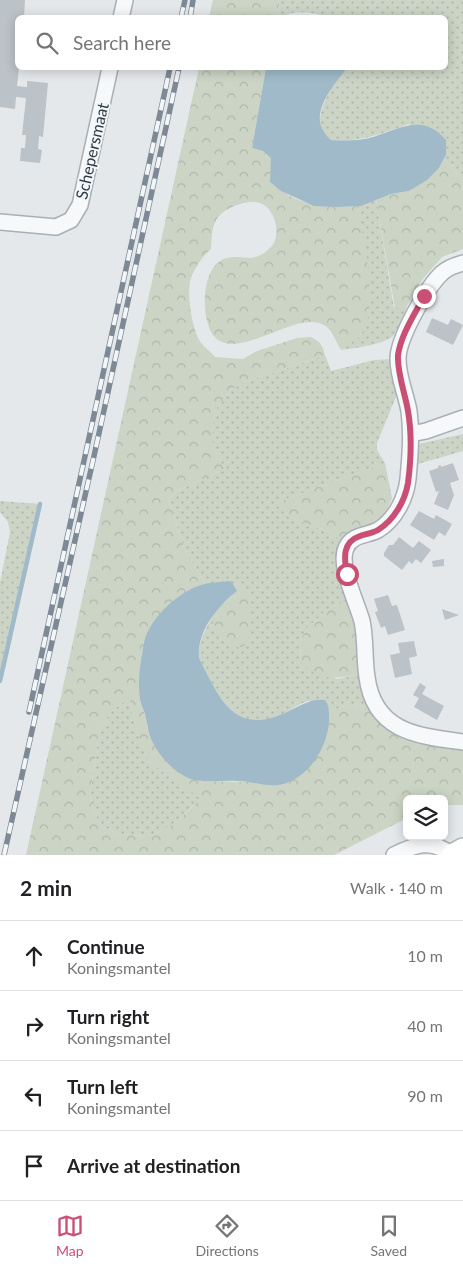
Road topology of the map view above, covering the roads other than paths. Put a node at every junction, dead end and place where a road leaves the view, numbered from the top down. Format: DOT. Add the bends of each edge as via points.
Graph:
graph roads {
  1 [pos="125,0"];
  2 [pos="122,15"];
  3 [pos="110,70"];
  4 [pos="0,222"];
  5 [pos="463,263"];
  6 [pos="463,418"];
  7 [pos="411,434"];
  8 [pos="463,742"];
  9 [pos="463,849"];
  10 [pos="394,855"];
  11 [pos="451,855"];
  1 -- 2 [label="street"];
  3 -- 4 [label="street, Schepersmaat" via="80,205 71,220 56,227"];
  5 -- 7 [label="street" via="443,272 424,296 399,352"];
  6 -- 7 [label="street"];
  7 -- 8 [label="street" via="408,482 401,504 378,530 351,541 346,546 344,559 362,621 366,678 378,710 398,728 426,737"];
  9 -- 11 [label="street"];
  10 -- 11 [label="street" via="422,845 441,847"];
}
